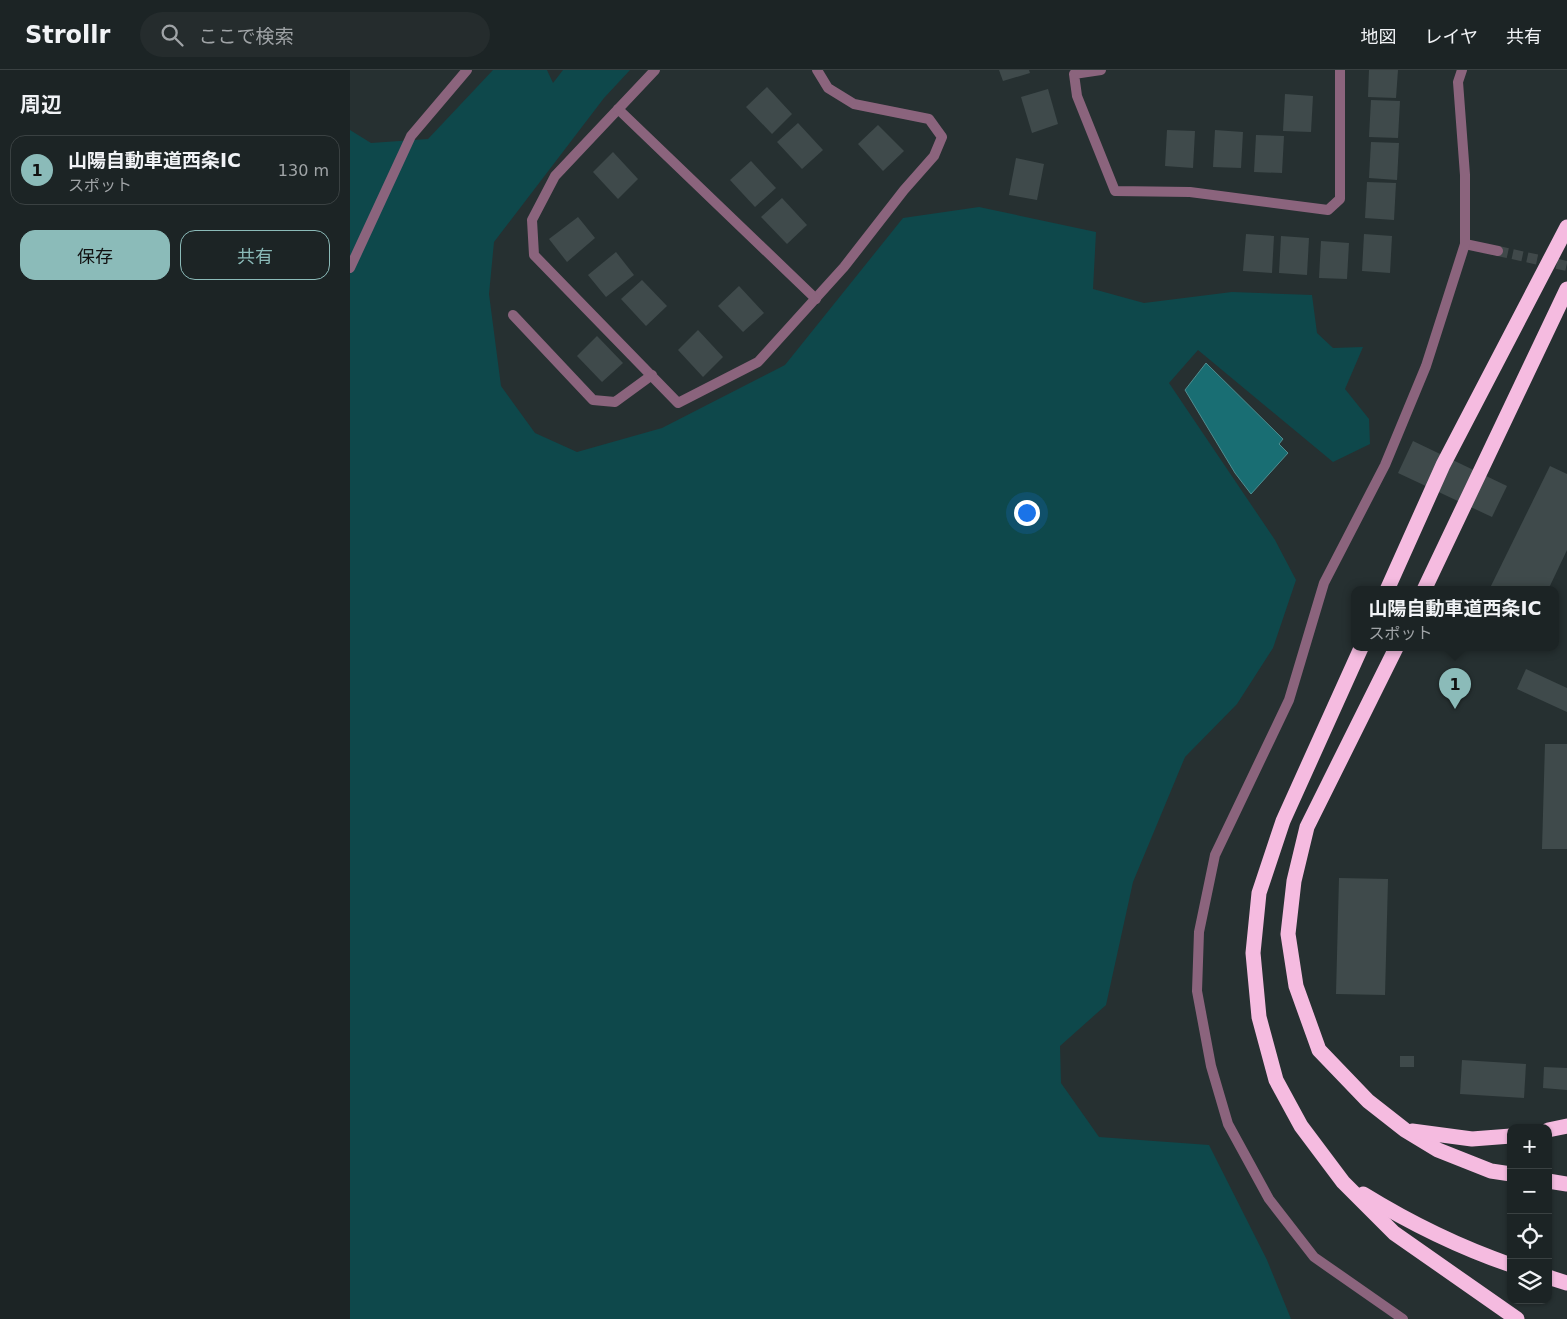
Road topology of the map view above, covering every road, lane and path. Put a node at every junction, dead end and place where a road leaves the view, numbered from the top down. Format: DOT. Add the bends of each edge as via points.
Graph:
graph roads {
  1 [pos="467,70"];
  2 [pos="655,70"];
  3 [pos="817,70"];
  4 [pos="1101,70"];
  5 [pos="1340,70"];
  6 [pos="1462,70"];
  7 [pos="618,109"];
  8 [pos="1567,228"];
  9 [pos="1465,244"];
  10 [pos="1498,251"];
  11 [pos="350,268"];
  12 [pos="1567,289"];
  13 [pos="816,298"];
  14 [pos="513,315"];
  15 [pos="652,375"];
  16 [pos="1389,586"];
  17 [pos="1426,586"];
  18 [pos="1360,651"];
  19 [pos="1395,651"];
  20 [pos="1567,1126"];
  21 [pos="1552,1129"];
  22 [pos="1405,1130"];
  23 [pos="1507,1136"];
  24 [pos="1507,1173"];
  25 [pos="1343,1182"];
  26 [pos="1552,1182"];
  27 [pos="1567,1184"];
  28 [pos="1507,1264"];
  29 [pos="1552,1278"];
  30 [pos="1567,1283"];
  31 [pos="1403,1319"];
  32 [pos="1517,1319"];
  1 -- 11 [label="street" via="410,136"];
  2 -- 7 [label="street"];
  3 -- 13 [label="street" via="828,88 854,104 929,119 942,137 934,156"];
  4 -- 5 [label="street" via="1074,74 1077,96 1115,191 1190,192 1328,210 1340,198"];
  6 -- 9 [label="street" via="1458,82 1465,175"];
  7 -- 13 [label="street"];
  7 -- 15 [label="street" via="555,176 532,220 534,255"];
  8 -- 16 [label="highway" via="1443,465"];
  9 -- 10 [label="street"];
  9 -- 31 [label="street" via="1426,366 1385,465 1324,584 1289,700 1215,855 1199,932 1197,991 1211,1066 1228,1124 1268,1199 1314,1257"];
  12 -- 17 [label="highway"];
  13 -- 15 [label="street" via="758,362 678,403"];
  14 -- 15 [label="street" via="593,400 615,402"];
  18 -- 25 [label="highway" via="1283,821 1259,893 1252,953 1259,1017 1276,1080 1301,1126"];
  19 -- 22 [label="highway" via="1307,827 1294,881 1288,934 1296,986 1319,1050 1368,1101"];
  20 -- 21 [label="highway"];
  22 -- 23 [label="highway" via="1472,1139"];
  22 -- 24 [label="highway" via="1438,1150 1491,1171"];
  25 -- 28 [label="highway" via="1406,1220"];
  25 -- 32 [label="highway" via="1394,1233"];
  26 -- 27 [label="highway"];
  29 -- 30 [label="highway"];
}
